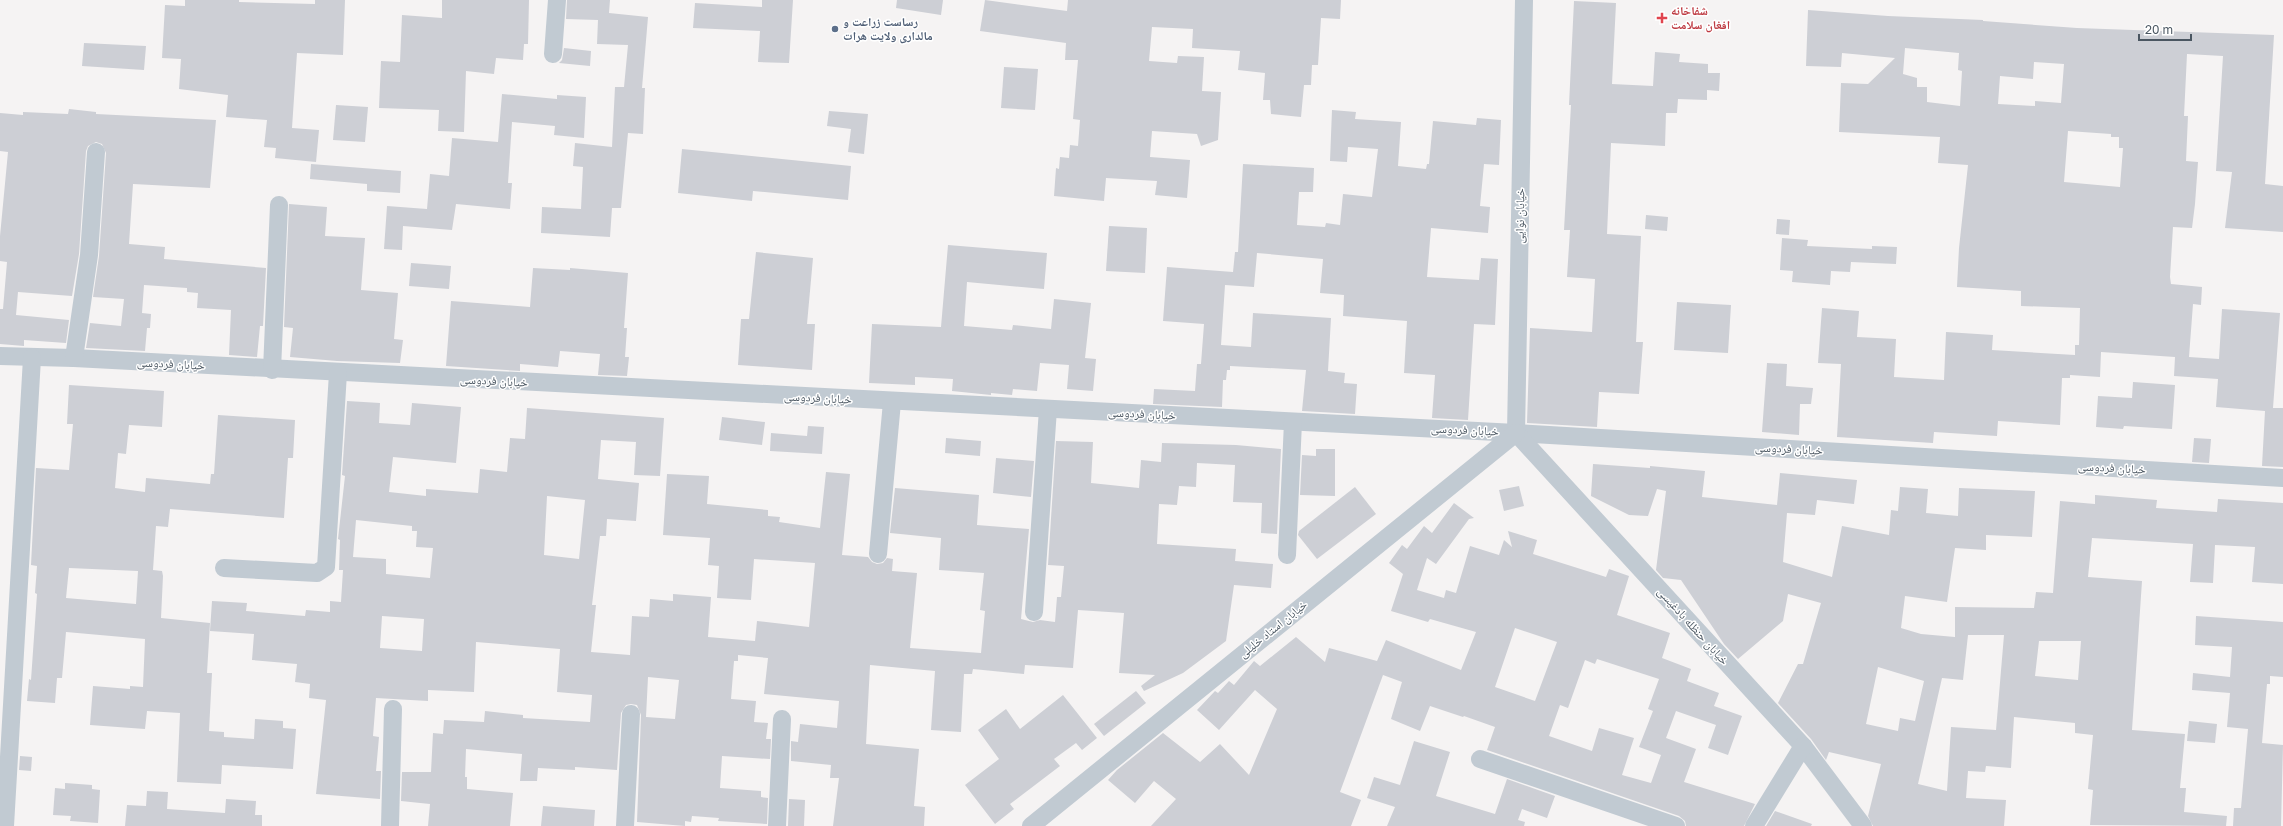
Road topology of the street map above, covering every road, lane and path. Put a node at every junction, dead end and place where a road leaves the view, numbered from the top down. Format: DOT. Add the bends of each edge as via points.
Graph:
graph roads {
  1 [pos="557,0"];
  2 [pos="1524,0"];
  3 [pos="553,54"];
  4 [pos="96,152"];
  5 [pos="279,205"];
  6 [pos="0,356"];
  7 [pos="32,358"];
  8 [pos="74,358"];
  9 [pos="272,370"];
  10 [pos="338,373"];
  11 [pos="892,402"];
  12 [pos="1048,409"];
  13 [pos="1293,422"];
  14 [pos="1516,433"];
  15 [pos="2283,478"];
  16 [pos="878,554"];
  17 [pos="1288,555"];
  18 [pos="224,568"];
  19 [pos="1034,612"];
  20 [pos="393,709"];
  21 [pos="631,714"];
  22 [pos="782,719"];
  23 [pos="1803,746"];
  24 [pos="1480,759"];
  25 [pos="5,826"];
  26 [pos="390,826"];
  27 [pos="625,826"];
  28 [pos="777,826"];
  29 [pos="1031,826"];
  30 [pos="1676,826"];
  31 [pos="1754,826"];
  32 [pos="1864,826"];
  1 -- 3 [label="street"];
  2 -- 14 [label="street, خیابان نوایی"];
  4 -- 8 [label="street" via="89,255"];
  5 -- 9 [label="street"];
  6 -- 7 [label="street, خیابان فردوسی"];
  7 -- 8 [label="street, خیابان فردوسی"];
  7 -- 25 [label="street"];
  8 -- 9 [label="street, خیابان فردوسی"];
  9 -- 10 [label="street, خیابان فردوسی"];
  10 -- 11 [label="street, خیابان فردوسی"];
  10 -- 18 [label="street" via="326,568 317,573"];
  11 -- 12 [label="street, خیابان فردوسی"];
  11 -- 16 [label="street"];
  12 -- 13 [label="street, خیابان فردوسی"];
  12 -- 19 [label="street"];
  13 -- 14 [label="street, خیابان فردوسی"];
  13 -- 17 [label="street"];
  14 -- 15 [label="street, خیابان فردوسی"];
  14 -- 23 [label="street, خیابان حنظله بادغیسی"];
  14 -- 29 [label="street, خیابان استاد خلیلی"];
  20 -- 26 [label="street"];
  21 -- 27 [label="street"];
  22 -- 28 [label="street"];
  23 -- 31 [label="street"];
  23 -- 32 [label="street, خیابان حنظله بادغیسی"];
  24 -- 30 [label="street"];
}
